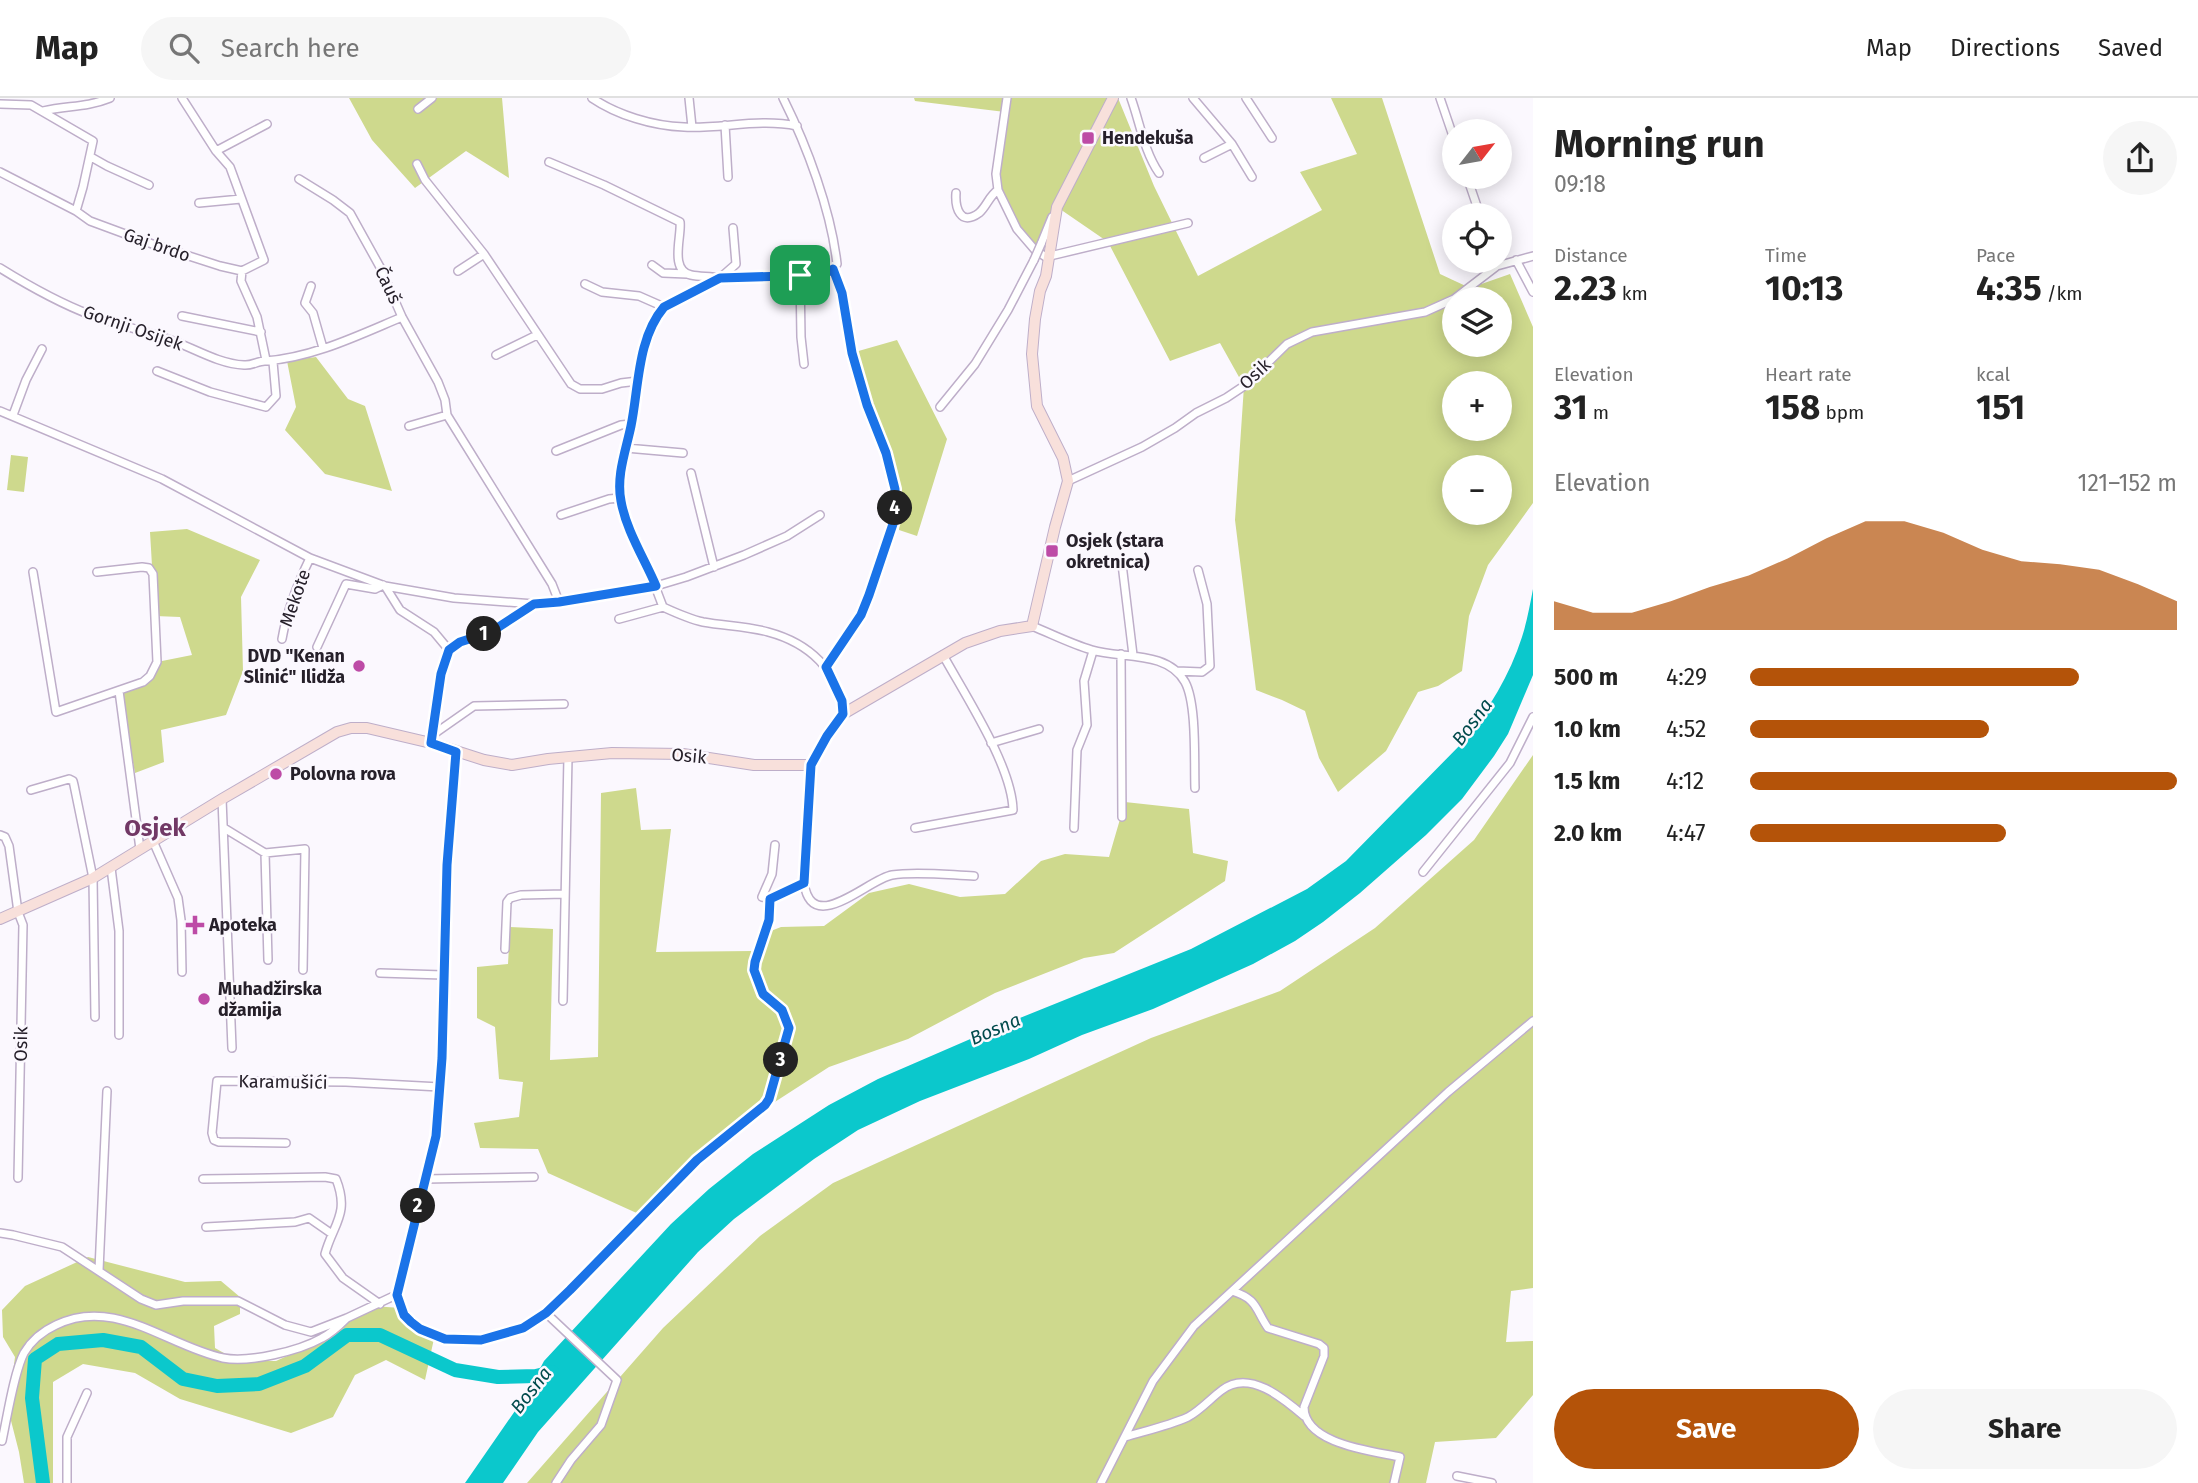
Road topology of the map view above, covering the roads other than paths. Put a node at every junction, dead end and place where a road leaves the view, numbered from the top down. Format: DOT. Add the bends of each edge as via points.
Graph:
graph roads {
  1 [pos="110,98"];
  2 [pos="182,98"];
  3 [pos="432,98"];
  4 [pos="592,98"];
  5 [pos="689,98"];
  6 [pos="783,98"];
  7 [pos="1007,98"];
  8 [pos="1112,98"];
  9 [pos="1131,98"];
  10 [pos="1193,98"];
  11 [pos="1246,98"];
  12 [pos="1440,98"];
  13 [pos="0,104"];
  14 [pos="418,109"];
  15 [pos="42,111"];
  16 [pos="1447,119"];
  17 [pos="267,124"];
  18 [pos="725,125"];
  19 [pos="797,126"];
  20 [pos="692,127"];
  21 [pos="1272,138"];
  22 [pos="1232,144"];
  23 [pos="216,151"];
  24 [pos="91,157"];
  25 [pos="1204,158"];
  26 [pos="549,162"];
  27 [pos="417,164"];
  28 [pos="0,172"];
  29 [pos="1159,173"];
  30 [pos="728,177"];
  31 [pos="1252,177"];
  32 [pos="299,180"];
  33 [pos="149,185"];
  34 [pos="998,190"];
  35 [pos="956,193"];
  36 [pos="241,200"];
  37 [pos="199,203"];
  38 [pos="1057,207"];
  39 [pos="76,211"];
  40 [pos="1188,223"];
  41 [pos="733,228"];
  42 [pos="484,254"];
  43 [pos="1533,256"];
  44 [pos="1049,258"];
  45 [pos="1516,260"];
  46 [pos="1512,261"];
  47 [pos="652,265"];
  48 [pos="0,268"];
  49 [pos="833,269"];
  50 [pos="242,271"];
  51 [pos="458,271"];
  52 [pos="1485,273"];
  53 [pos="688,274"];
  54 [pos="800,275"];
  55 [pos="720,278"];
  56 [pos="585,284"];
  57 [pos="311,286"];
  58 [pos="1468,287"];
  59 [pos="1533,292"];
  60 [pos="1442,304"];
  61 [pos="664,307"];
  62 [pos="182,316"];
  63 [pos="402,317"];
  64 [pos="261,332"];
  65 [pos="537,335"];
  66 [pos="323,348"];
  67 [pos="43,349"];
  68 [pos="496,355"];
  69 [pos="269,361"];
  70 [pos="804,364"];
  71 [pos="157,371"];
  72 [pos="638,381"];
  73 [pos="940,407"];
  74 [pos="0,411"];
  75 [pos="13,415"];
  76 [pos="447,415"];
  77 [pos="631,424"];
  78 [pos="410,426"];
  79 [pos="626,449"];
  80 [pos="556,452"];
  81 [pos="683,453"];
  82 [pos="691,473"];
  83 [pos="1068,481"];
  84 [pos="620,498"];
  85 [pos="561,515"];
  86 [pos="820,515"];
  87 [pos="310,558"];
  88 [pos="1122,564"];
  89 [pos="714,567"];
  90 [pos="1198,570"];
  91 [pos="33,572"];
  92 [pos="97,572"];
  93 [pos="384,585"];
  94 [pos="656,586"];
  95 [pos="559,602"];
  96 [pos="534,604"];
  97 [pos="663,607"];
  98 [pos="619,619"];
  99 [pos="1032,626"];
  100 [pos="282,639"];
  101 [pos="317,647"];
  102 [pos="449,650"];
  103 [pos="1093,651"];
  104 [pos="1121,654"];
  105 [pos="943,655"];
  106 [pos="1133,655"];
  107 [pos="826,667"];
  108 [pos="1177,671"];
  109 [pos="119,691"];
  110 [pos="564,704"];
  111 [pos="843,714"];
  112 [pos="1533,718"];
  113 [pos="1039,729"];
  114 [pos="432,738"];
  115 [pos="991,743"];
  116 [pos="456,752"];
  117 [pos="568,757"];
  118 [pos="811,765"];
  119 [pos="1195,788"];
  120 [pos="31,790"];
  121 [pos="222,799"];
  122 [pos="1122,817"];
  123 [pos="224,828"];
  124 [pos="915,828"];
  125 [pos="1074,828"];
  126 [pos="0,835"];
  127 [pos="153,841"];
  128 [pos="775,845"];
  129 [pos="140,849"];
  130 [pos="265,853"];
  131 [pos="111,868"];
  132 [pos="1423,872"];
  133 [pos="974,876"];
  134 [pos="93,878"];
  135 [pos="804,883"];
  136 [pos="565,894"];
  137 [pos="770,899"];
  138 [pos="18,912"];
  139 [pos="0,919"];
  140 [pos="505,949"];
  141 [pos="268,960"];
  142 [pos="303,970"];
  143 [pos="182,972"];
  144 [pos="380,973"];
  145 [pos="443,975"];
  146 [pos="564,1001"];
  147 [pos="95,1017"];
  148 [pos="1533,1021"];
  149 [pos="119,1035"];
  150 [pos="232,1048"];
  151 [pos="440,1087"];
  152 [pos="107,1091"];
  153 [pos="286,1143"];
  154 [pos="534,1177"];
  155 [pos="18,1178"];
  156 [pos="203,1179"];
  157 [pos="425,1179"];
  158 [pos="206,1227"];
  159 [pos="0,1233"];
  160 [pos="332,1234"];
  161 [pos="99,1270"];
  162 [pos="1233,1291"];
  163 [pos="397,1295"];
  164 [pos="380,1304"];
  165 [pos="546,1313"];
  166 [pos="347,1318"];
  167 [pos="87,1394"];
  168 [pos="1304,1416"];
  169 [pos="1125,1437"];
  170 [pos="2,1441"];
  171 [pos="1457,1476"];
  172 [pos="67,1483"];
  173 [pos="556,1483"];
  174 [pos="1101,1483"];
  175 [pos="1394,1483"];
  176 [pos="1492,1483"];
  1 -- 15 [label="street" via="92,106"];
  2 -- 23 [label="street"];
  3 -- 14 [label="street"];
  4 -- 20 [label="street" via="642,120"];
  5 -- 20 [label="street"];
  6 -- 19 [label="street"];
  7 -- 34 [label="street" via="996,174"];
  8 -- 38 [label="main road"];
  9 -- 29 [label="street" via="1149,158"];
  10 -- 22 [label="street"];
  11 -- 21 [label="street"];
  12 -- 16 [label="street"];
  13 -- 15 [label="street" via="32,105"];
  15 -- 24 [label="street" via="93,141"];
  17 -- 23 [label="street"];
  18 -- 19 [label="street"];
  18 -- 20 [label="street"];
  18 -- 30 [label="street"];
  19 -- 49 [label="street" via="834,241 837,264"];
  22 -- 25 [label="street"];
  22 -- 31 [label="street"];
  23 -- 36 [label="street" via="230,167"];
  24 -- 33 [label="street"];
  24 -- 39 [label="street"];
  26 -- 53 [label="street" via="680,222 678,257"];
  27 -- 42 [label="street"];
  28 -- 39 [label="street, Gaj brdo"];
  32 -- 63 [label="street, Čauš" via="350,213"];
  34 -- 35 [label="street" via="971,216 958,212"];
  34 -- 44 [label="street" via="1017,229"];
  36 -- 37 [label="street"];
  36 -- 50 [label="street" via="264,260"];
  38 -- 44 [label="main road"];
  38 -- 73 [label="street, bridge" via="1008,310 975,364"];
  39 -- 50 [label="street, Gaj brdo" via="120,233"];
  40 -- 44 [label="street"];
  41 -- 55 [label="street" via="736,264"];
  42 -- 51 [label="street"];
  42 -- 65 [label="street"];
  43 -- 45 [label="street, Osik"];
  44 -- 83 [label="main road" via="1032,355 1037,406 1063,458"];
  45 -- 46 [label="street, Osik"];
  45 -- 59 [label="street"];
  47 -- 53 [label="street" via="663,273"];
  48 -- 69 [label="street, Gornji Osijek" via="91,316 221,360 244,365"];
  49 -- 54 [label="street"];
  49 -- 107 [label="street" via="852,353 895,489 895,518 861,615"];
  50 -- 64 [label="street" via="241,281"];
  52 -- 58 [label="street, Osik"];
  53 -- 55 [label="street"];
  54 -- 55 [label="street"];
  54 -- 70 [label="street"];
  55 -- 61 [label="street"];
  56 -- 61 [label="street" via="602,292 639,296"];
  57 -- 66 [label="street" via="305,303 313,313"];
  60 -- 83 [label="street, Osik" via="1425,312 1312,332 1287,344 1226,398 1142,447"];
  61 -- 72 [label="street" via="649,334"];
  62 -- 64 [label="street"];
  63 -- 66 [label="street, Gornji Osijek"];
  63 -- 76 [label="street, Čauš" via="438,382"];
  64 -- 69 [label="street"];
  65 -- 68 [label="street"];
  65 -- 72 [label="street" via="575,387 601,389"];
  66 -- 69 [label="street, Gornji Osijek"];
  67 -- 75 [label="street"];
  69 -- 71 [label="street, Gornji Osijek" via="276,397 266,407"];
  72 -- 77 [label="street"];
  74 -- 75 [label="street"];
  75 -- 87 [label="street" via="162,479"];
  76 -- 78 [label="street"];
  76 -- 95 [label="street, Čauš"];
  77 -- 79 [label="street"];
  77 -- 80 [label="street"];
  79 -- 81 [label="street"];
  79 -- 84 [label="street"];
  82 -- 89 [label="street"];
  83 -- 99 [label="main road"];
  84 -- 85 [label="street"];
  84 -- 94 [label="street"];
  86 -- 89 [label="street" via="787,536"];
  87 -- 93 [label="street"];
  87 -- 100 [label="street, Mekote" via="293,595"];
  88 -- 106 [label="street"];
  89 -- 94 [label="street"];
  90 -- 108 [label="street" via="1207,604 1210,666 1202,671"];
  91 -- 109 [label="street" via="56,712"];
  92 -- 109 [label="street" via="142,567 153,575 157,662 143,682"];
  93 -- 96 [label="street"];
  93 -- 101 [label="street" via="375,589 346,584"];
  93 -- 102 [label="street" via="400,610 434,632"];
  94 -- 95 [label="street"];
  94 -- 97 [label="street"];
  95 -- 96 [label="street"];
  96 -- 102 [label="street" via="491,632"];
  97 -- 98 [label="street"];
  97 -- 107 [label="street" via="701,622 788,638"];
  99 -- 103 [label="street"];
  99 -- 105 [label="main road" via="982,636"];
  102 -- 114 [label="street"];
  103 -- 104 [label="street"];
  103 -- 125 [label="street" via="1084,681 1087,725 1077,750"];
  104 -- 106 [label="street"];
  104 -- 122 [label="street"];
  105 -- 111 [label="main road"];
  105 -- 115 [label="street"];
  106 -- 108 [label="street"];
  107 -- 111 [label="street"];
  108 -- 119 [label="street" via="1190,700"];
  109 -- 129 [label="street"];
  110 -- 114 [label="street" via="474,706"];
  111 -- 118 [label="main road"];
  112 -- 132 [label="street" via="1510,763"];
  113 -- 115 [label="street"];
  114 -- 116 [label="main road, Osik"];
  114 -- 121 [label="main road, Osik" via="367,728 337,732"];
  115 -- 124 [label="street" via="1011,788 1013,810"];
  116 -- 117 [label="main road, Osik" via="512,765"];
  116 -- 145 [label="street"];
  117 -- 118 [label="main road, Osik" via="683,754 754,765"];
  117 -- 136 [label="street"];
  118 -- 135 [label="street"];
  120 -- 134 [label="street" via="72,781"];
  121 -- 123 [label="street"];
  121 -- 127 [label="main road, Osik"];
  123 -- 130 [label="street"];
  123 -- 150 [label="street"];
  126 -- 138 [label="street, Osik" via="9,846"];
  127 -- 129 [label="main road, Osik"];
  127 -- 143 [label="street" via="178,898"];
  128 -- 137 [label="street" via="772,874 762,897"];
  129 -- 131 [label="main road, Osik"];
  130 -- 141 [label="street"];
  130 -- 142 [label="street" via="305,849"];
  131 -- 134 [label="main road, Osik"];
  131 -- 149 [label="street" via="119,931"];
  133 -- 135 [label="street" via="891,875 829,905 810,900"];
  134 -- 138 [label="main road, Osik"];
  134 -- 147 [label="street"];
  135 -- 137 [label="street"];
  136 -- 140 [label="street" via="510,898"];
  136 -- 146 [label="street"];
  137 -- 165 [label="street" via="769,920 754,970 763,994 782,1010 789,1028 769,1099 697,1160"];
  138 -- 139 [label="main road, Osik"];
  138 -- 155 [label="street, Osik" via="23,925"];
  144 -- 145 [label="street"];
  145 -- 151 [label="street"];
  148 -- 162 [label="street" via="1448,1092"];
  151 -- 153 [label="street, Karamušići" via="217,1081 214,1140"];
  151 -- 157 [label="street" via="436,1136"];
  152 -- 161 [label="street"];
  154 -- 157 [label="street"];
  156 -- 160 [label="street" via="333,1177 338,1183 341,1216"];
  157 -- 163 [label="street"];
  158 -- 160 [label="street" via="309,1218"];
  159 -- 161 [label="street" via="62,1247"];
  160 -- 164 [label="street" via="325,1254 330,1263"];
  161 -- 166 [label="street" via="156,1305 238,1301 285,1325 311,1332"];
  162 -- 168 [label="street" via="1253,1302 1268,1328 1324,1348"];
  162 -- 169 [label="street" via="1194,1326 1153,1381"];
  163 -- 164 [label="street"];
  163 -- 165 [label="street" via="411,1322 445,1339 498,1336 523,1328"];
  164 -- 166 [label="street"];
  165 -- 173 [label="street" via="617,1380 601,1425"];
  166 -- 170 [label="street" via="319,1340 255,1358 227,1359 124,1319 107,1315 67,1320 34,1339 23,1355"];
  167 -- 172 [label="street" via="67,1437"];
  168 -- 169 [label="street" via="1270,1391 1249,1382 1233,1382 1188,1416"];
  168 -- 175 [label="street" via="1316,1431 1332,1440 1400,1457"];
  169 -- 174 [label="street"];
  171 -- 176 [label="street"];
}
